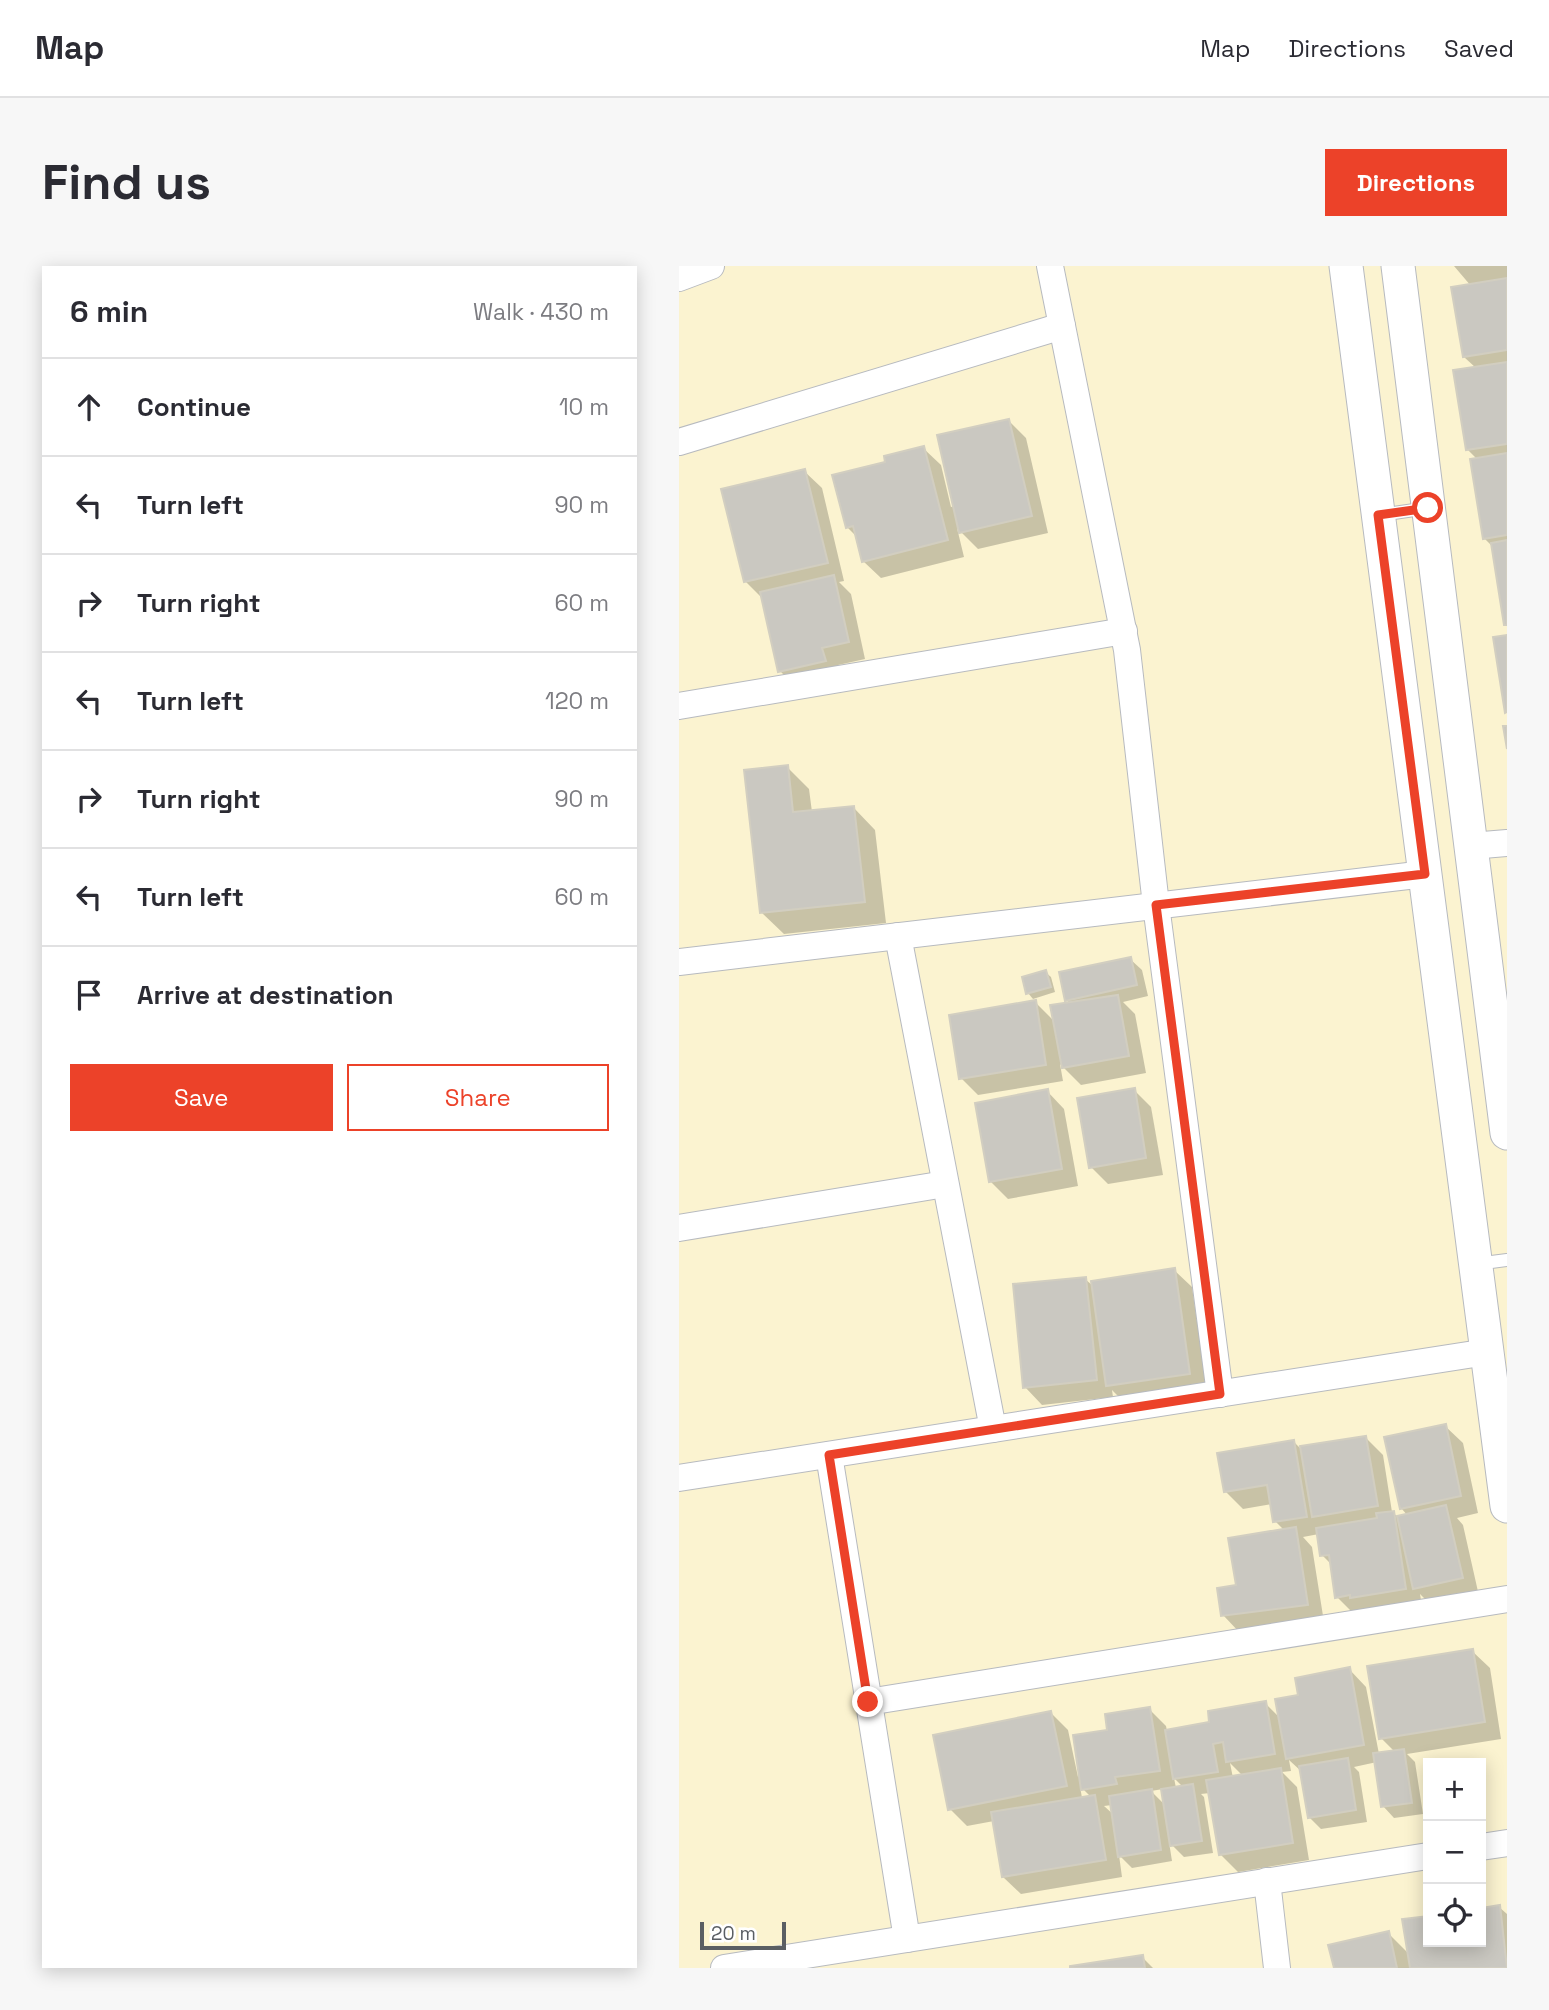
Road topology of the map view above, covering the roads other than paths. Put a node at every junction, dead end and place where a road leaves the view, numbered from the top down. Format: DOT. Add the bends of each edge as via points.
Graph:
graph roads {
  1 [pos="711,266"];
  2 [pos="1050,266"];
  3 [pos="1346,266"];
  4 [pos="1398,266"];
  5 [pos="679,278"];
  6 [pos="1062,326"];
  7 [pos="679,442"];
  8 [pos="1428,508"];
  9 [pos="1378,515"];
  10 [pos="1124,631"];
  11 [pos="679,706"];
  12 [pos="1507,843"];
  13 [pos="1471,846"];
  14 [pos="1425,874"];
  15 [pos="1156,905"];
  16 [pos="898,936"];
  17 [pos="679,961"];
  18 [pos="1507,1133"];
  19 [pos="946,1184"];
  20 [pos="679,1228"];
  21 [pos="1491,1262"];
  22 [pos="1487,1352"];
  23 [pos="1220,1394"];
  24 [pos="993,1429"];
  25 [pos="829,1455"];
  26 [pos="679,1478"];
  27 [pos="1507,1506"];
  28 [pos="1507,1599"];
  29 [pos="868,1702"];
  30 [pos="1507,1843"];
  31 [pos="1486,1846"];
  32 [pos="1423,1857"];
  33 [pos="1267,1881"];
  34 [pos="907,1939"];
  35 [pos="760,1965"];
  36 [pos="724,1968"];
  37 [pos="1277,1968"];
  1 -- 5 [label="street"];
  2 -- 6 [label="street"];
  3 -- 9 [label="street"];
  4 -- 8 [label="street"];
  6 -- 7 [label="street"];
  6 -- 10 [label="street"];
  8 -- 9 [label="lane"];
  8 -- 13 [label="street"];
  9 -- 14 [label="street"];
  10 -- 11 [label="street"];
  10 -- 15 [label="street"];
  12 -- 13 [label="street"];
  13 -- 18 [label="street"];
  14 -- 15 [label="street"];
  14 -- 21 [label="street"];
  15 -- 16 [label="street"];
  15 -- 23 [label="street"];
  16 -- 17 [label="street"];
  16 -- 19 [label="street"];
  19 -- 20 [label="street"];
  19 -- 24 [label="street"];
  21 -- 22 [label="street"];
  22 -- 23 [label="street"];
  22 -- 27 [label="street"];
  23 -- 24 [label="street"];
  24 -- 25 [label="street"];
  25 -- 26 [label="street"];
  25 -- 29 [label="street"];
  28 -- 29 [label="street"];
  29 -- 34 [label="street"];
  30 -- 31 [label="street"];
  32 -- 33 [label="street"];
  33 -- 34 [label="street"];
  33 -- 37 [label="street"];
  34 -- 35 [label="street"];
  35 -- 36 [label="street"];
}
